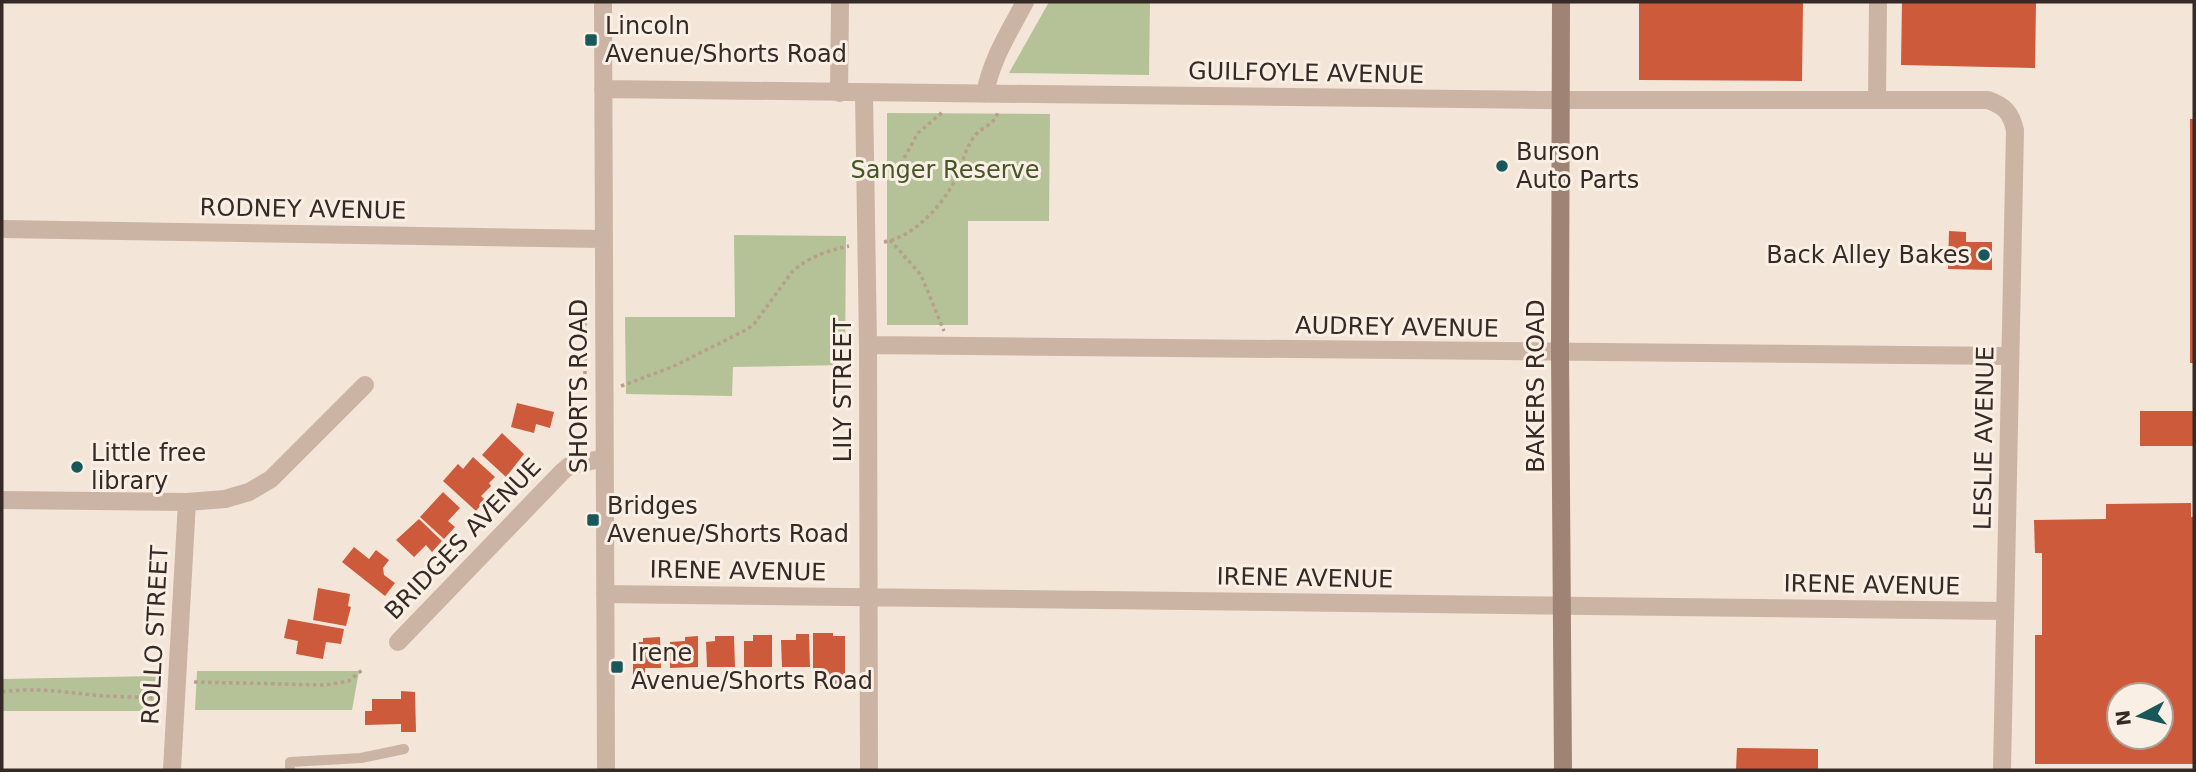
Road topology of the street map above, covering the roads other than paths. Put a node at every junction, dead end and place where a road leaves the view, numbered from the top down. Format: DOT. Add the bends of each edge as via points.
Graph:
graph roads {
  1 [pos="603,2"];
  2 [pos="841,2"];
  3 [pos="1026,2"];
  4 [pos="1561,2"];
  5 [pos="1878,2"];
  6 [pos="603,89"];
  7 [pos="839,93"];
  8 [pos="864,93"];
  9 [pos="985,94"];
  10 [pos="1877,99"];
  11 [pos="1561,100"];
  12 [pos="2007,109"];
  13 [pos="2,229"];
  14 [pos="603,239"];
  15 [pos="868,345"];
  16 [pos="1560,352"];
  17 [pos="2010,356"];
  18 [pos="365,384"];
  19 [pos="604,458"];
  20 [pos="2,500"];
  21 [pos="187,502"];
  22 [pos="605,594"];
  23 [pos="868,597"];
  24 [pos="1561,606"];
  25 [pos="2005,611"];
  26 [pos="398,642"];
  27 [pos="404,748"];
  28 [pos="172,770"];
  29 [pos="290,770"];
  30 [pos="606,770"];
  31 [pos="869,770"];
  32 [pos="1563,770"];
  33 [pos="2002,770"];
  1 -- 6 [label="street, SHORTS ROAD"];
  2 -- 7 [label="street"];
  3 -- 9 [label="street" via="997,53"];
  4 -- 11 [label="street, BAKERS ROAD"];
  5 -- 10 [label="street"];
  6 -- 7 [label="street, GUILFOYLE AVENUE"];
  6 -- 14 [label="street, SHORTS ROAD"];
  7 -- 8 [label="street, GUILFOYLE AVENUE"];
  8 -- 9 [label="street, GUILFOYLE AVENUE"];
  8 -- 15 [label="street, LILY STREET"];
  9 -- 11 [label="street, GUILFOYLE AVENUE"];
  10 -- 11 [label="street, GUILFOYLE AVENUE"];
  10 -- 12 [label="street, GUILFOYLE AVENUE" via="1988,100"];
  11 -- 16 [label="street, BAKERS ROAD"];
  12 -- 17 [label="street, LESLIE AVENUE" via="2015,130"];
  13 -- 14 [label="street, RODNEY AVENUE"];
  14 -- 19 [label="street, SHORTS ROAD"];
  15 -- 16 [label="street, AUDREY AVENUE"];
  15 -- 23 [label="street, LILY STREET"];
  16 -- 17 [label="street, AUDREY AVENUE"];
  16 -- 24 [label="street, BAKERS ROAD"];
  17 -- 25 [label="street, LESLIE AVENUE"];
  18 -- 21 [label="street" via="259,488 225,499"];
  19 -- 22 [label="street, SHORTS ROAD"];
  19 -- 26 [label="street, BRIDGES AVENUE" via="562,472"];
  20 -- 21 [label="street"];
  21 -- 28 [label="street, ROLLO STREET"];
  22 -- 23 [label="street, IRENE AVENUE"];
  22 -- 30 [label="street, SHORTS ROAD"];
  23 -- 24 [label="street, IRENE AVENUE"];
  23 -- 31 [label="street, LILY STREET"];
  24 -- 25 [label="street, IRENE AVENUE"];
  24 -- 32 [label="street, BAKERS ROAD"];
  25 -- 33 [label="street, LESLIE AVENUE"];
  27 -- 29 [label="lane" via="361,758 290,762"];
}
